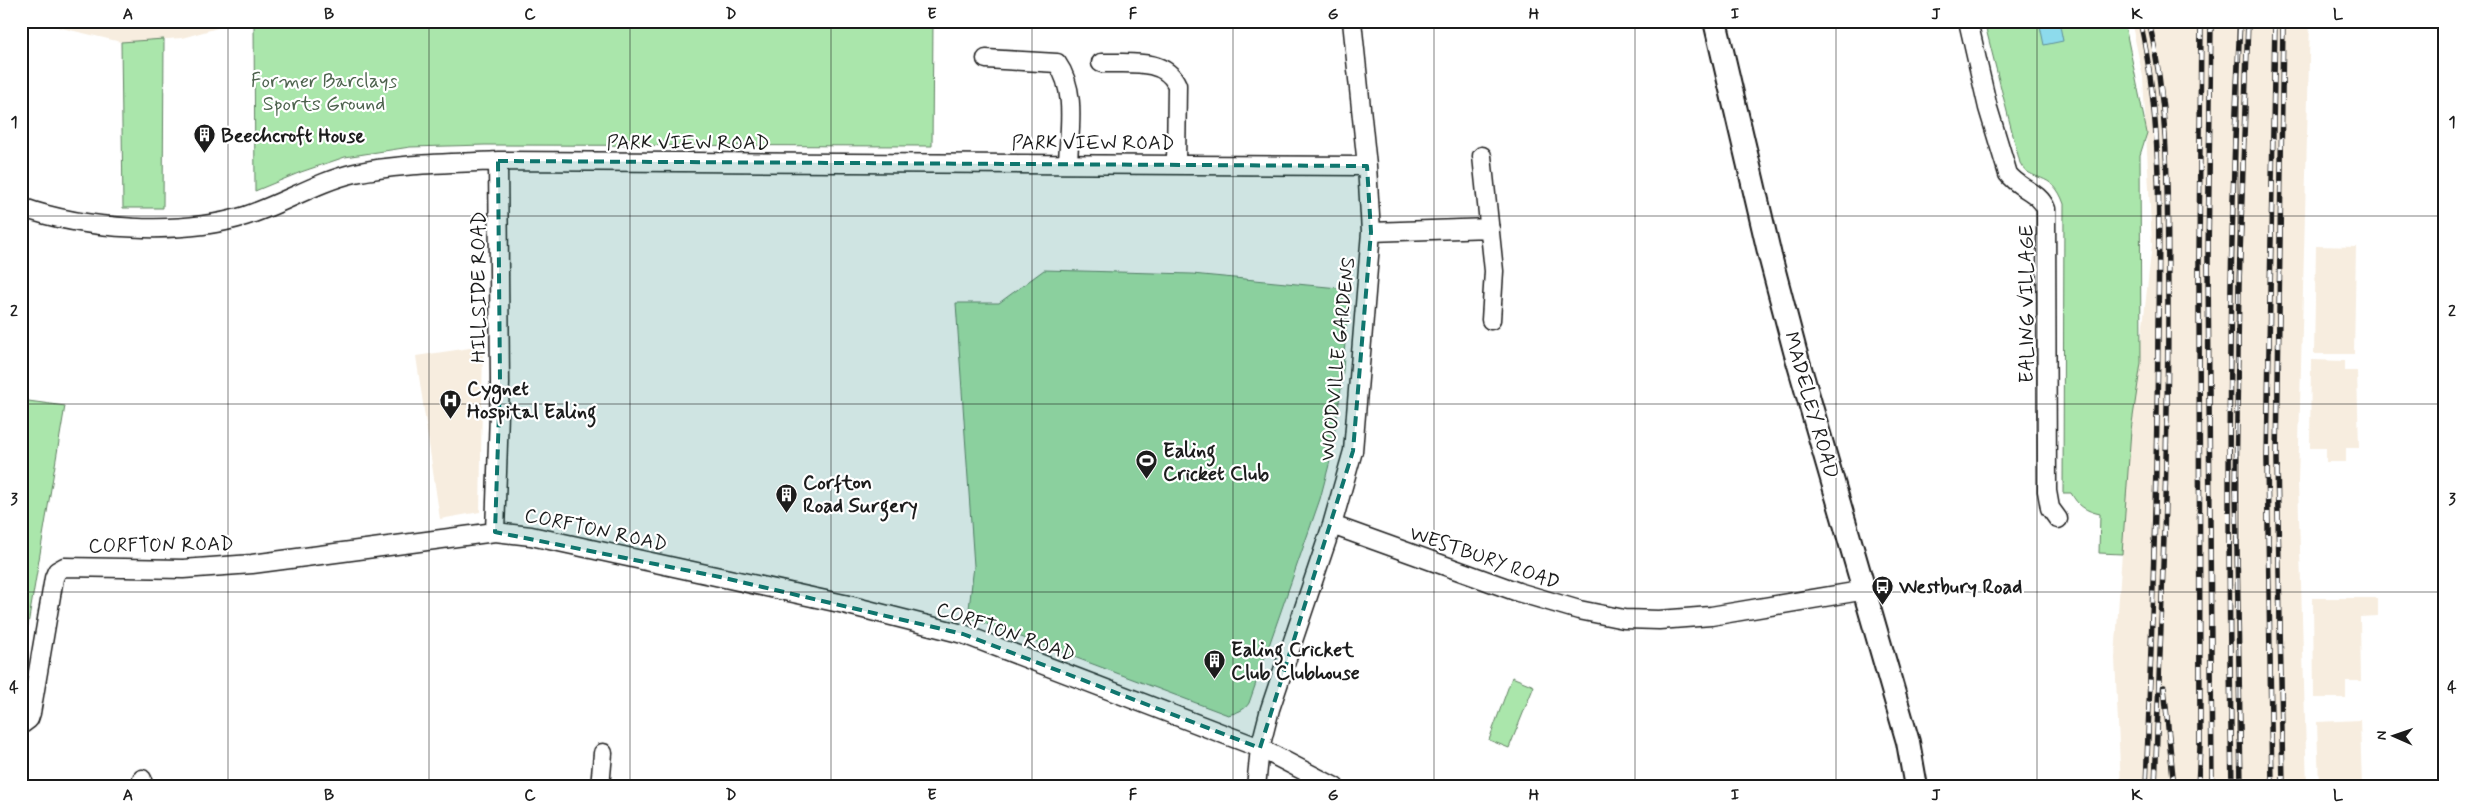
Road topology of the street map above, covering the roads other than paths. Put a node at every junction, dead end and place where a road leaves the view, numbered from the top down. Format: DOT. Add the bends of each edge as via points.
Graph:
graph roads {
  1 [pos="1352,21"];
  2 [pos="1715,21"];
  3 [pos="1968,21"];
  4 [pos="986,59"];
  5 [pos="1101,63"];
  6 [pos="1482,156"];
  7 [pos="498,161"];
  8 [pos="1068,163"];
  9 [pos="1176,164"];
  10 [pos="1367,166"];
  11 [pos="21,207"];
  12 [pos="1490,228"];
  13 [pos="1371,232"];
  14 [pos="1491,320"];
  15 [pos="2058,519"];
  16 [pos="1332,525"];
  17 [pos="495,532"];
  18 [pos="1866,590"];
  19 [pos="22,725"];
  20 [pos="1260,748"];
  21 [pos="603,753"];
  22 [pos="600,787"];
  23 [pos="1256,787"];
  24 [pos="1335,787"];
  25 [pos="1916,787"];
  1 -- 10 [label="street, WOODVILLE GARDENS"];
  2 -- 18 [label="street, MADELEY ROAD" via="1788,323"];
  3 -- 15 [label="street, EALING VILLAGE" via="1988,108 2008,174 2014,182 2036,194 2046,209 2047,492 2050,508"];
  4 -- 8 [label="street" via="1057,63 1070,92"];
  5 -- 9 [label="street" via="1153,65 1168,71 1174,79 1177,85"];
  6 -- 12 [label="street"];
  7 -- 8 [label="street, PARK VIEW ROAD" via="902,165"];
  7 -- 11 [label="street, PARK VIEW ROAD" via="411,165 352,174 247,215 177,228 73,221"];
  7 -- 17 [label="street, HILLSIDE ROAD" via="500,383"];
  8 -- 9 [label="street, PARK VIEW ROAD"];
  9 -- 10 [label="street, PARK VIEW ROAD"];
  10 -- 13 [label="street, WOODVILLE GARDENS"];
  12 -- 13 [label="street"];
  12 -- 14 [label="street" via="1494,271"];
  13 -- 16 [label="street, WOODVILLE GARDENS" via="1353,450"];
  16 -- 18 [label="street, WESTBURY ROAD" via="1518,592 1624,619 1711,616"];
  16 -- 20 [label="street, WOODVILLE GARDENS"];
  17 -- 19 [label="street, CORFTON ROAD" via="183,570 64,567 54,578 31,713"];
  17 -- 20 [label="street, CORFTON ROAD" via="532,536 730,579 963,634"];
  18 -- 25 [label="street, MADELEY ROAD" via="1908,742"];
  20 -- 23 [label="street, WOODVILLE GARDENS"];
  20 -- 24 [label="street, CORFTON ROAD"];
  21 -- 22 [label="street"];
}
